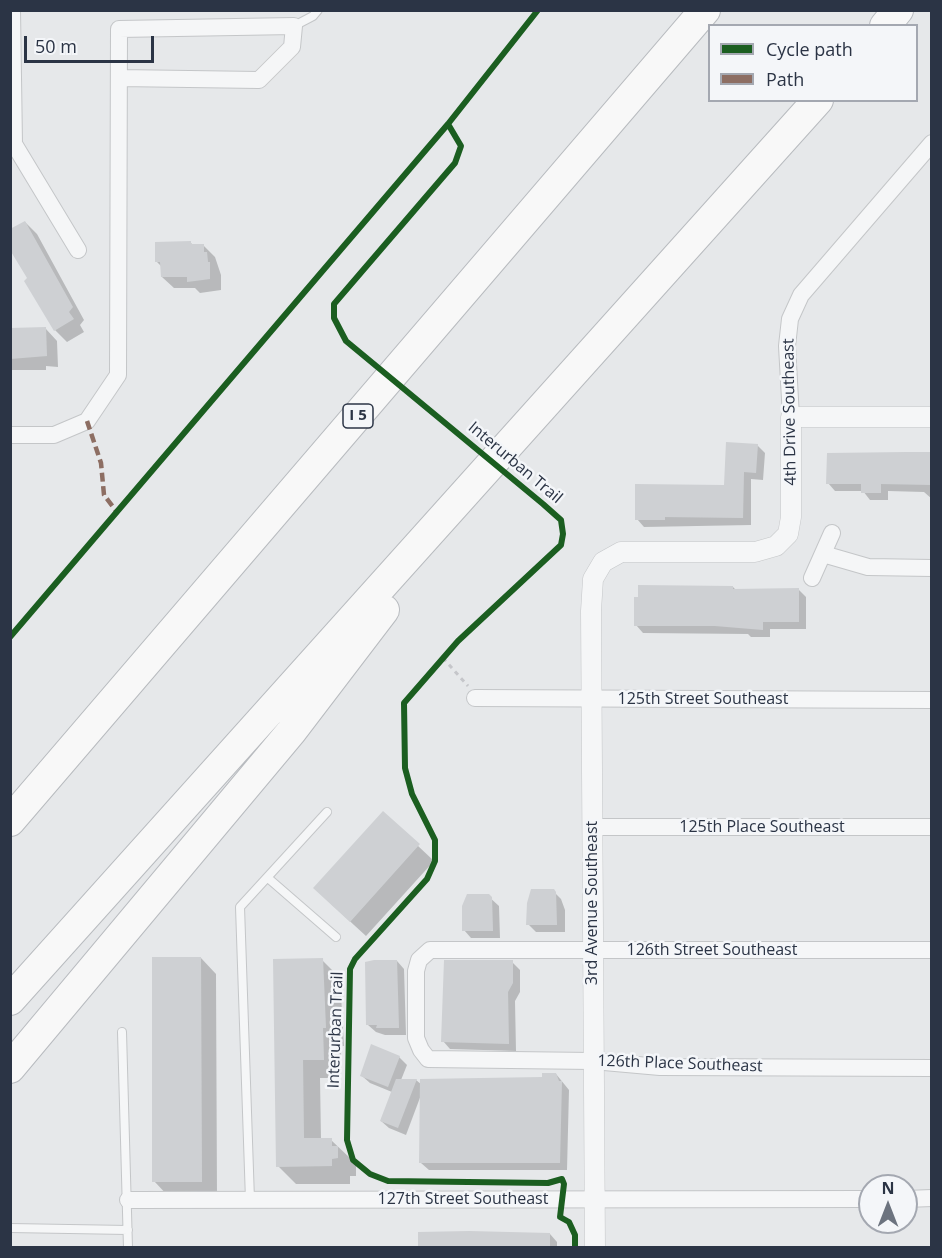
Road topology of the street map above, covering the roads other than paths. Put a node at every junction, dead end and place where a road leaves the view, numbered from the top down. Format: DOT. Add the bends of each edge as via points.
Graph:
graph roads {
  1 [pos="12,10"];
  2 [pos="318,10"];
  3 [pos="705,10"];
  4 [pos="898,10"];
  5 [pos="887,24"];
  6 [pos="294,26"];
  7 [pos="119,78"];
  8 [pos="816,102"];
  9 [pos="932,143"];
  10 [pos="12,145"];
  11 [pos="78,249"];
  12 [pos="791,417"];
  13 [pos="932,417"];
  14 [pos="10,435"];
  15 [pos="510,443"];
  16 [pos="832,533"];
  17 [pos="823,554"];
  18 [pos="603,562"];
  19 [pos="932,568"];
  20 [pos="812,578"];
  21 [pos="476,698"];
  22 [pos="591,699"];
  23 [pos="932,700"];
  24 [pos="327,812"];
  25 [pos="10,821"];
  26 [pos="592,826"];
  27 [pos="932,826"];
  28 [pos="268,878"];
  29 [pos="336,937"];
  30 [pos="592,949"];
  31 [pos="932,950"];
  32 [pos="10,1000"];
  33 [pos="123,1032"];
  34 [pos="428,1059"];
  35 [pos="593,1061"];
  36 [pos="10,1068"];
  37 [pos="932,1068"];
  38 [pos="858,1199"];
  39 [pos="128,1200"];
  40 [pos="250,1200"];
  41 [pos="593,1200"];
  42 [pos="10,1228"];
  43 [pos="128,1230"];
  44 [pos="128,1248"];
  45 [pos="595,1248"];
  1 -- 10 [label="street"];
  2 -- 6 [label="lane"];
  3 -- 25 [label="highway, I 5"];
  4 -- 5 [label="highway"];
  6 -- 7 [label="street" via="292,47 259,80"];
  6 -- 7 [label="street" via="119,29"];
  7 -- 14 [label="street" via="118,375 87,421 54,435"];
  8 -- 15 [label="highway"];
  9 -- 12 [label="street, 4th Drive Southeast" via="801,295 790,319 787,346"];
  10 -- 11 [label="street"];
  12 -- 13 [label="street"];
  12 -- 18 [label="street, 4th Drive Southeast" via="792,517 788,534 776,546 755,552 621,552"];
  15 -- 32 [label="highway"];
  15 -- 36 [label="highway" via="291,732"];
  16 -- 17 [label="street"];
  17 -- 19 [label="street" via="868,567"];
  17 -- 20 [label="street"];
  18 -- 22 [label="street, 3rd Avenue Southeast" via="593,579"];
  21 -- 22 [label="street, 125th Street Southeast"];
  22 -- 23 [label="street, 125th Street Southeast"];
  22 -- 26 [label="street, 3rd Avenue Southeast"];
  24 -- 28 [label="lane"];
  26 -- 27 [label="street, 125th Place Southeast"];
  26 -- 30 [label="street, 3rd Avenue Southeast"];
  28 -- 29 [label="lane"];
  28 -- 40 [label="lane" via="240,907"];
  30 -- 31 [label="street, 126th Street Southeast"];
  30 -- 34 [label="street, 126th Street Southeast" via="430,950 419,960 416,971 416,1038"];
  30 -- 35 [label="street, 3rd Avenue Southeast"];
  33 -- 39 [label="lane"];
  34 -- 35 [label="street, 126th Place Southeast"];
  35 -- 37 [label="street, 126th Place Southeast" via="660,1067"];
  35 -- 41 [label="street, 3rd Avenue Southeast"];
  38 -- 41 [label="street, 127th Street Southeast"];
  39 -- 40 [label="street, 127th Street Southeast"];
  39 -- 43 [label="lane"];
  40 -- 41 [label="street, 127th Street Southeast"];
  41 -- 45 [label="street, 3rd Avenue Southeast"];
  42 -- 43 [label="lane"];
  43 -- 44 [label="lane"];
}
